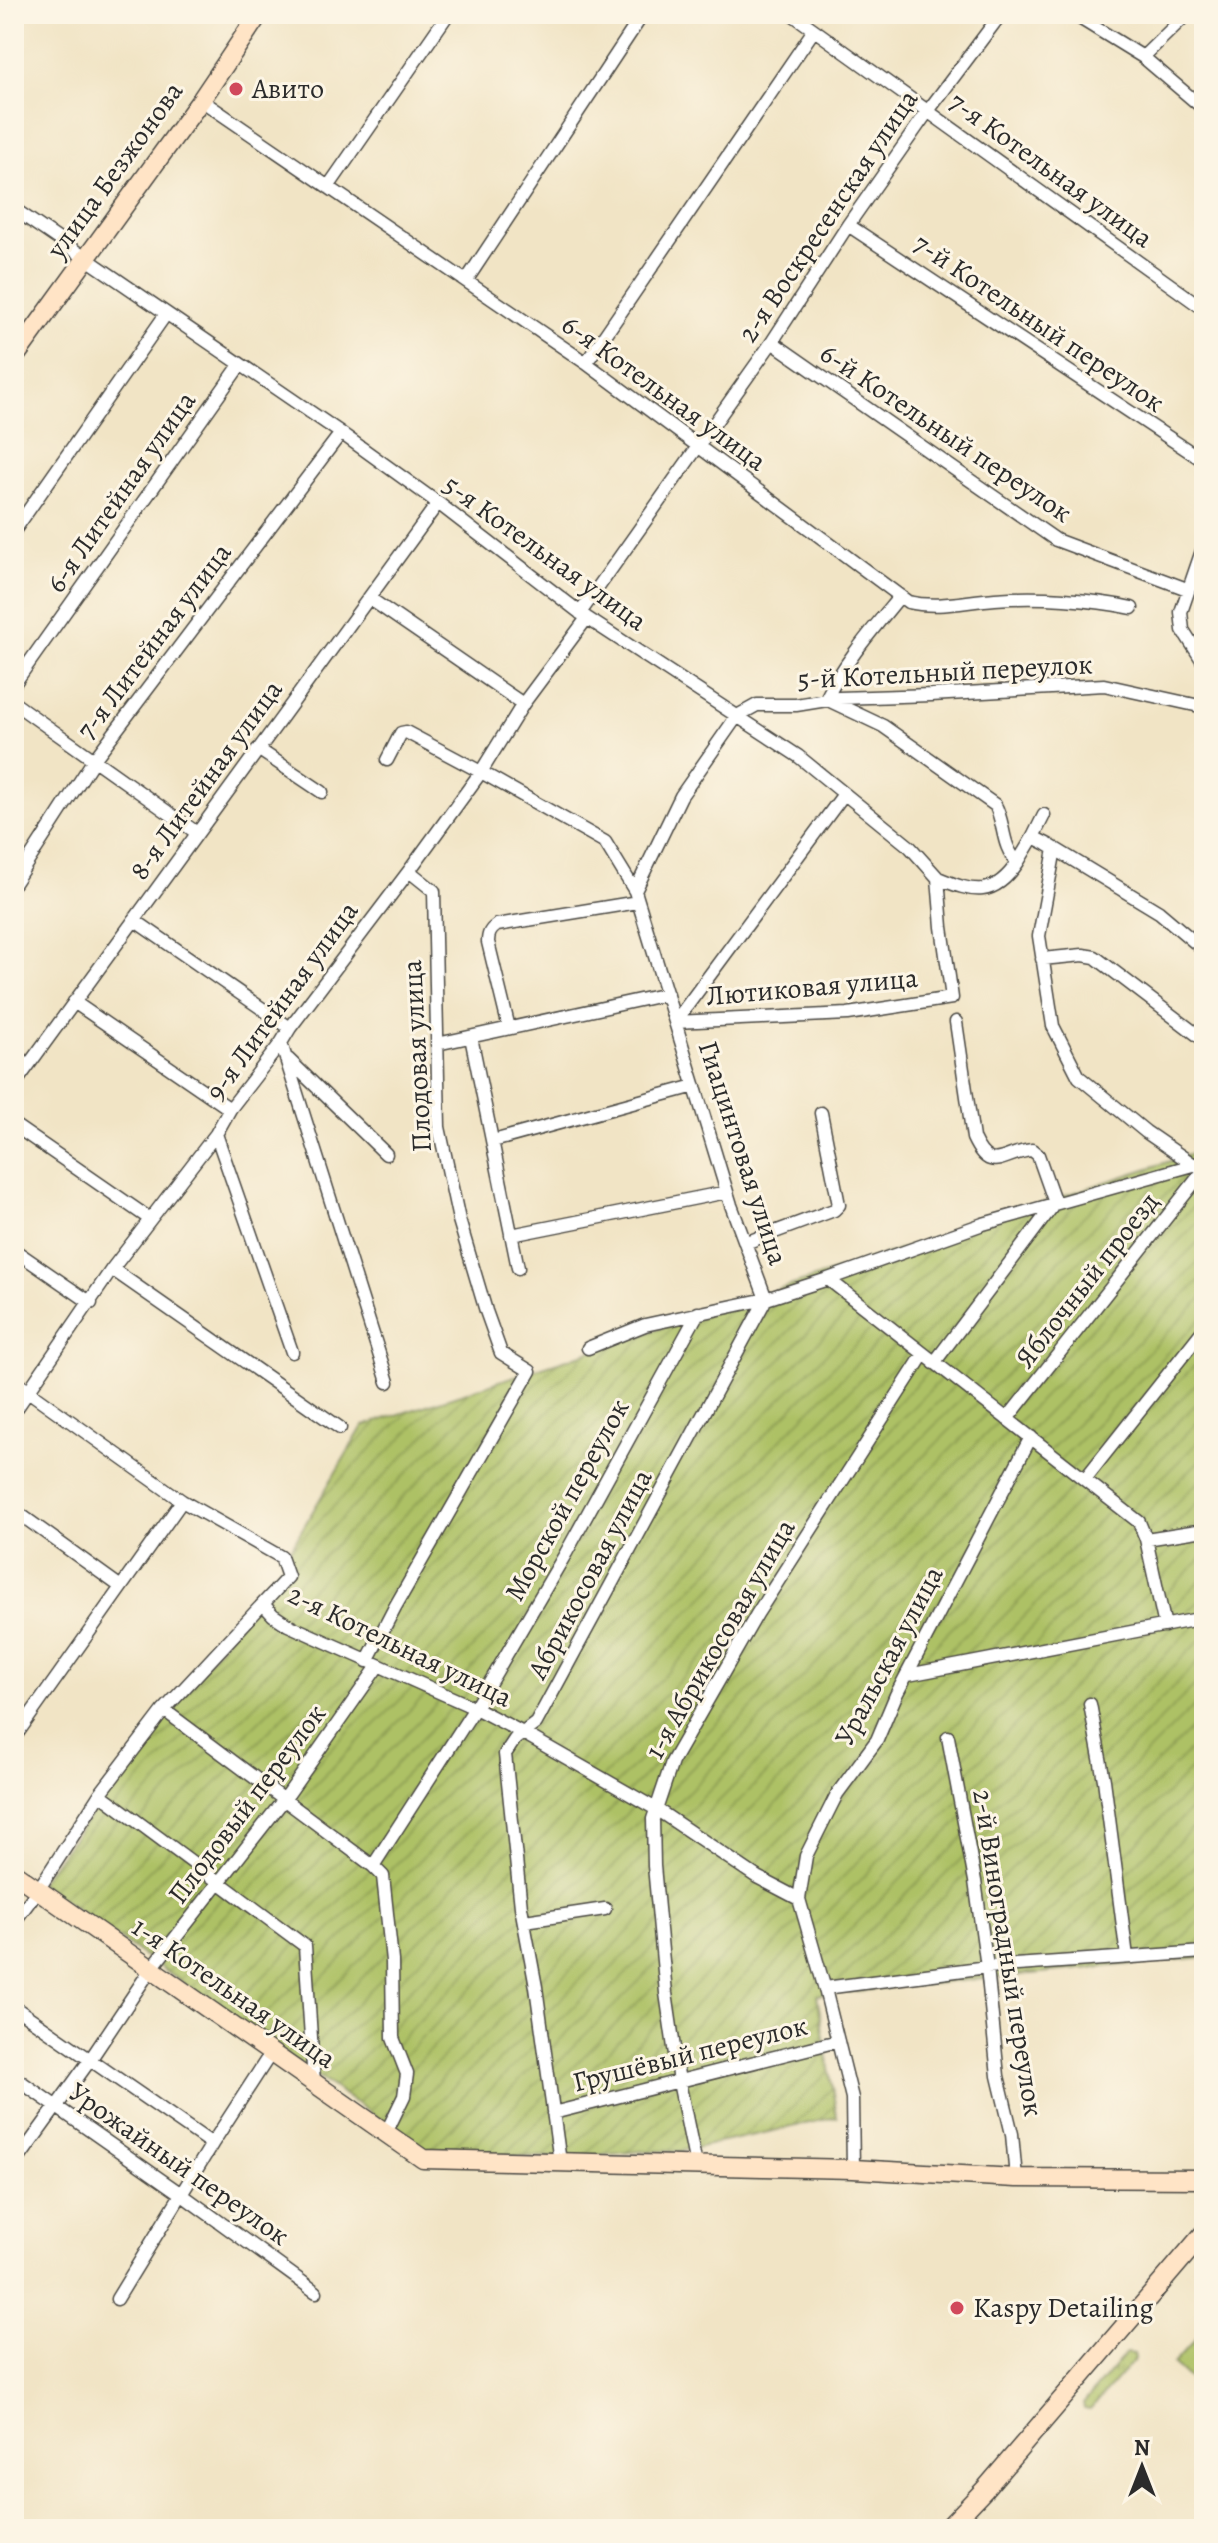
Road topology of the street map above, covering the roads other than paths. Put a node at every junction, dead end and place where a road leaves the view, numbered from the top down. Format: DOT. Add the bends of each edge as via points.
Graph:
graph roads {
  1 [pos="259,14"];
  2 [pos="448,14"];
  3 [pos="643,14"];
  4 [pos="792,14"];
  5 [pos="1001,14"];
  6 [pos="1073,14"];
  7 [pos="1187,14"];
  8 [pos="810,22"];
  9 [pos="1143,57"];
  10 [pos="201,100"];
  11 [pos="1204,109"];
  12 [pos="928,111"];
  13 [pos="328,187"];
  14 [pos="14,209"];
  15 [pos="848,225"];
  16 [pos="85,257"];
  17 [pos="466,281"];
  18 [pos="1204,309"];
  19 [pos="166,314"];
  20 [pos="772,342"];
  21 [pos="14,358"];
  22 [pos="586,363"];
  23 [pos="240,365"];
  24 [pos="341,433"];
  25 [pos="697,446"];
  26 [pos="1204,461"];
  27 [pos="438,503"];
  28 [pos="14,531"];
  29 [pos="1204,545"];
  30 [pos="1187,589"];
  31 [pos="900,596"];
  32 [pos="369,598"];
  33 [pos="1132,608"];
  34 [pos="584,615"];
  35 [pos="1204,663"];
  36 [pos="14,684"];
  37 [pos="826,699"];
  38 [pos="14,703"];
  39 [pos="523,704"];
  40 [pos="1204,707"];
  41 [pos="737,716"];
  42 [pos="258,749"];
  43 [pos="387,760"];
  44 [pos="93,761"];
  45 [pos="481,772"];
  46 [pos="322,792"];
  47 [pos="844,794"];
  48 [pos="1044,815"];
  49 [pos="197,833"];
  50 [pos="1033,837"];
  51 [pos="1055,849"];
  52 [pos="1018,862"];
  53 [pos="409,871"];
  54 [pos="938,878"];
  55 [pos="14,883"];
  56 [pos="637,896"];
  57 [pos="134,920"];
  58 [pos="1204,950"];
  59 [pos="1042,959"];
  60 [pos="667,994"];
  61 [pos="74,1002"];
  62 [pos="675,1022"];
  63 [pos="956,1022"];
  64 [pos="290,1028"];
  65 [pos="509,1028"];
  66 [pos="471,1037"];
  67 [pos="1204,1040"];
  68 [pos="281,1043"];
  69 [pos="437,1044"];
  70 [pos="286,1057"];
  71 [pos="14,1085"];
  72 [pos="695,1086"];
  73 [pos="230,1109"];
  74 [pos="821,1113"];
  75 [pos="14,1125"];
  76 [pos="216,1134"];
  77 [pos="493,1141"];
  78 [pos="386,1154"];
  79 [pos="1201,1165"];
  80 [pos="727,1192"];
  81 [pos="1055,1203"];
  82 [pos="150,1219"];
  83 [pos="511,1235"];
  84 [pos="745,1243"];
  85 [pos="14,1250"];
  86 [pos="518,1268"];
  87 [pos="112,1269"];
  88 [pos="828,1279"];
  89 [pos="766,1299"];
  90 [pos="91,1303"];
  91 [pos="698,1313"];
  92 [pos="1204,1329"];
  93 [pos="588,1348"];
  94 [pos="292,1352"];
  95 [pos="928,1359"];
  96 [pos="530,1371"];
  97 [pos="14,1381"];
  98 [pos="388,1382"];
  99 [pos="29,1392"];
  100 [pos="14,1412"];
  101 [pos="1007,1419"];
  102 [pos="340,1428"];
  103 [pos="1031,1437"];
  104 [pos="1085,1479"];
  105 [pos="182,1501"];
  106 [pos="14,1510"];
  107 [pos="1204,1530"];
  108 [pos="1146,1539"];
  109 [pos="121,1587"];
  110 [pos="263,1604"];
  111 [pos="1204,1618"];
  112 [pos="1165,1626"];
  113 [pos="372,1664"];
  114 [pos="908,1675"];
  115 [pos="1090,1704"];
  116 [pos="475,1708"];
  117 [pos="164,1710"];
  118 [pos="523,1733"];
  119 [pos="14,1737"];
  120 [pos="948,1737"];
  121 [pos="100,1794"];
  122 [pos="284,1799"];
  123 [pos="656,1809"];
  124 [pos="373,1866"];
  125 [pos="14,1873"];
  126 [pos="219,1882"];
  127 [pos="38,1890"];
  128 [pos="799,1899"];
  129 [pos="605,1909"];
  130 [pos="525,1921"];
  131 [pos="14,1922"];
  132 [pos="1204,1952"];
  133 [pos="1127,1957"];
  134 [pos="987,1967"];
  135 [pos="151,1969"];
  136 [pos="825,1988"];
  137 [pos="14,2007"];
  138 [pos="838,2041"];
  139 [pos="271,2053"];
  140 [pos="90,2060"];
  141 [pos="14,2077"];
  142 [pos="679,2082"];
  143 [pos="314,2083"];
  144 [pos="56,2107"];
  145 [pos="553,2113"];
  146 [pos="386,2133"];
  147 [pos="212,2144"];
  148 [pos="560,2162"];
  149 [pos="14,2165"];
  150 [pos="696,2165"];
  151 [pos="853,2169"];
  152 [pos="1016,2178"];
  153 [pos="1204,2179"];
  154 [pos="181,2194"];
  155 [pos="1204,2233"];
  156 [pos="316,2292"];
  157 [pos="117,2299"];
  158 [pos="947,2529"];
  1 -- 10 [label="street, улица Безжонова"];
  2 -- 13 [label="street"];
  3 -- 17 [label="street"];
  4 -- 8 [label="street, 7-я Котельная улица"];
  5 -- 12 [label="street, 2-я Воскресенская улица"];
  6 -- 9 [label="street"];
  7 -- 9 [label="street"];
  8 -- 12 [label="street, 7-я Котельная улица"];
  8 -- 22 [label="street"];
  9 -- 11 [label="street"];
  10 -- 13 [label="street, 6-я Котельная улица"];
  10 -- 16 [label="street, улица Безжонова"];
  12 -- 15 [label="street, 2-я Воскресенская улица"];
  12 -- 18 [label="street, 7-я Котельная улица"];
  13 -- 17 [label="street, 6-я Котельная улица"];
  14 -- 16 [label="street, 5-я Котельная улица"];
  15 -- 20 [label="street, 2-я Воскресенская улица"];
  15 -- 26 [label="street, 7-й Котельный переулок"];
  16 -- 19 [label="street, 5-я Котельная улица"];
  16 -- 21 [label="street, улица Безжонова"];
  17 -- 22 [label="street, 6-я Котельная улица"];
  19 -- 23 [label="street, 5-я Котельная улица"];
  19 -- 28 [label="street"];
  20 -- 25 [label="street, 2-я Воскресенская улица"];
  20 -- 30 [label="street, 6-й Котельный переулок" via="1044,533"];
  22 -- 25 [label="street, 6-я Котельная улица"];
  23 -- 24 [label="street, 5-я Котельная улица"];
  23 -- 36 [label="street, 6-я Литейная улица"];
  24 -- 27 [label="street, 5-я Котельная улица"];
  24 -- 44 [label="street, 7-я Литейная улица"];
  25 -- 31 [label="street, 6-я Котельная улица"];
  25 -- 34 [label="street, 2-я Воскресенская улица"];
  27 -- 32 [label="street, 8-я Литейная улица"];
  27 -- 34 [label="street, 5-я Котельная улица"];
  29 -- 30 [label="street"];
  30 -- 35 [label="street" via="1183,630"];
  31 -- 33 [label="street, 6-я Котельная улица" via="931,606 1016,598"];
  31 -- 37 [label="street"];
  32 -- 39 [label="street"];
  32 -- 42 [label="street, 8-я Литейная улица"];
  34 -- 39 [label="street, 9-я Литейная улица"];
  34 -- 41 [label="street, 5-я Котельная улица"];
  37 -- 40 [label="street, 5-й Котельный переулок" via="1104,685"];
  37 -- 41 [label="street, 5-й Котельный переулок" via="757,705"];
  37 -- 52 [label="street" via="883,726 995,805 1011,857"];
  38 -- 44 [label="street"];
  39 -- 45 [label="street, 9-я Литейная улица"];
  41 -- 47 [label="street, 5-я Котельная улица"];
  41 -- 56 [label="street" via="681,796"];
  42 -- 46 [label="street"];
  42 -- 49 [label="street, 8-я Литейная улица"];
  43 -- 45 [label="street, Гиацинтовая улица" via="406,732"];
  44 -- 49 [label="street"];
  44 -- 55 [label="street, 7-я Литейная улица"];
  45 -- 53 [label="street, 9-я Литейная улица"];
  45 -- 56 [label="street, Гиацинтовая улица" via="605,842"];
  47 -- 54 [label="street, 5-я Котельная улица" via="910,847"];
  47 -- 62 [label="street, Гиацинтовая улица"];
  48 -- 50 [label="street"];
  49 -- 57 [label="street, 8-я Литейная улица"];
  50 -- 51 [label="street"];
  50 -- 52 [label="street"];
  51 -- 58 [label="street" via="1159,912"];
  51 -- 59 [label="street" via="1041,915"];
  52 -- 54 [label="street" via="1001,883 988,888 963,888"];
  53 -- 64 [label="street, 9-я Литейная улица"];
  53 -- 69 [label="street, Плодовая улица" via="434,891"];
  54 -- 62 [label="street, Лютиковая улица" via="952,998 848,1014"];
  56 -- 60 [label="street, Гиацинтовая улица"];
  56 -- 65 [label="street" via="492,928 488,942"];
  57 -- 61 [label="street, 8-я Литейная улица"];
  57 -- 64 [label="street"];
  59 -- 67 [label="street" via="1095,957"];
  59 -- 79 [label="street" via="1053,1026 1079,1077 1146,1132"];
  60 -- 62 [label="street, Гиацинтовая улица"];
  60 -- 65 [label="street"];
  61 -- 71 [label="street, 8-я Литейная улица"];
  61 -- 73 [label="street"];
  62 -- 72 [label="street, Гиацинтовая улица"];
  63 -- 81 [label="street" via="979,1151 994,1161 1032,1150"];
  64 -- 68 [label="street, 9-я Литейная улица"];
  65 -- 66 [label="street"];
  66 -- 69 [label="street"];
  66 -- 77 [label="street"];
  68 -- 70 [label="street"];
  68 -- 73 [label="street, 9-я Литейная улица"];
  69 -- 96 [label="street, Плодовая улица" via="439,1127 459,1220 501,1353"];
  70 -- 78 [label="street"];
  70 -- 98 [label="street"];
  72 -- 77 [label="street"];
  72 -- 80 [label="street, Гиацинтовая улица"];
  73 -- 76 [label="street, 9-я Литейная улица"];
  74 -- 84 [label="street" via="839,1205"];
  75 -- 82 [label="street"];
  76 -- 82 [label="street, 9-я Литейная улица"];
  76 -- 94 [label="street"];
  77 -- 83 [label="street"];
  79 -- 81 [label="street"];
  79 -- 101 [label="street, Яблочный проезд"];
  80 -- 83 [label="street"];
  80 -- 84 [label="street, Гиацинтовая улица"];
  81 -- 88 [label="street"];
  81 -- 95 [label="street, 1-я Абрикосовая улица"];
  82 -- 87 [label="street, 9-я Литейная улица"];
  83 -- 86 [label="street"];
  84 -- 89 [label="street, Гиацинтовая улица"];
  85 -- 90 [label="street"];
  87 -- 90 [label="street, 9-я Литейная улица"];
  87 -- 102 [label="street"];
  88 -- 89 [label="street"];
  88 -- 95 [label="street"];
  89 -- 91 [label="street"];
  89 -- 118 [label="street, Абрикосовая улица" via="536,1723"];
  90 -- 99 [label="street, 9-я Литейная улица"];
  91 -- 93 [label="street" via="645,1325"];
  91 -- 116 [label="street, Морской переулок"];
  92 -- 104 [label="street"];
  95 -- 101 [label="street"];
  95 -- 123 [label="street, 1-я Абрикосовая улица" via="757,1614 672,1762"];
  96 -- 113 [label="street, Плодовый переулок" via="395,1607"];
  97 -- 99 [label="street, 2-я Котельная улица"];
  99 -- 100 [label="street, 9-я Литейная улица"];
  99 -- 105 [label="street, 2-я Котельная улица"];
  101 -- 103 [label="street"];
  103 -- 104 [label="street"];
  103 -- 114 [label="street, Уральская улица"];
  104 -- 108 [label="street" via="1139,1522"];
  105 -- 109 [label="street"];
  105 -- 110 [label="street, 2-я Котельная улица" via="281,1557 288,1577"];
  106 -- 109 [label="street"];
  107 -- 108 [label="street"];
  108 -- 112 [label="street"];
  109 -- 119 [label="street"];
  110 -- 113 [label="street, 2-я Котельная улица" via="288,1625"];
  110 -- 117 [label="street"];
  111 -- 112 [label="street"];
  112 -- 114 [label="street"];
  113 -- 116 [label="street, 2-я Котельная улица"];
  113 -- 122 [label="street, Плодовый переулок"];
  114 -- 128 [label="street, Уральская улица" via="877,1740 837,1794 806,1856"];
  115 -- 133 [label="street"];
  116 -- 118 [label="street, 2-я Котельная улица"];
  116 -- 124 [label="street, Морской переулок"];
  117 -- 121 [label="street"];
  117 -- 122 [label="street"];
  118 -- 123 [label="street, 2-я Котельная улица"];
  118 -- 130 [label="street, Абрикосовая улица" via="505,1754"];
  120 -- 134 [label="street, 2-й Виноградный переулок"];
  121 -- 126 [label="street"];
  121 -- 127 [label="street"];
  122 -- 124 [label="street"];
  122 -- 126 [label="street, Плодовый переулок"];
  123 -- 128 [label="street, 2-я Котельная улица"];
  123 -- 142 [label="street, 1-я Абрикосовая улица" via="654,1866"];
  124 -- 146 [label="street" via="383,1876 393,2038 407,2074 404,2096"];
  125 -- 127 [label="street, 1-я Котельная улица"];
  126 -- 135 [label="street, Плодовый переулок"];
  126 -- 143 [label="street" via="305,1946"];
  127 -- 131 [label="street"];
  127 -- 135 [label="street, 1-я Котельная улица"];
  128 -- 136 [label="street"];
  129 -- 130 [label="street"];
  130 -- 145 [label="street, Абрикосовая улица"];
  132 -- 133 [label="street"];
  133 -- 134 [label="street"];
  134 -- 136 [label="street"];
  134 -- 152 [label="street, 2-й Виноградный переулок"];
  135 -- 139 [label="street, 1-я Котельная улица"];
  135 -- 140 [label="street, Плодовый переулок"];
  136 -- 138 [label="street"];
  137 -- 140 [label="street"];
  138 -- 142 [label="street, Грушёвый переулок"];
  138 -- 151 [label="street" via="852,2098"];
  139 -- 143 [label="street, 1-я Котельная улица"];
  139 -- 147 [label="street"];
  140 -- 144 [label="street, Плодовый переулок"];
  140 -- 147 [label="street"];
  141 -- 144 [label="street, Урожайный переулок"];
  142 -- 145 [label="street, Грушёвый переулок"];
  142 -- 150 [label="street, 1-я Абрикосовая улица"];
  143 -- 146 [label="street, 1-я Котельная улица"];
  144 -- 149 [label="street, Плодовый переулок"];
  144 -- 154 [label="street, Урожайный переулок"];
  145 -- 148 [label="street, Абрикосовая улица"];
  146 -- 148 [label="street, 1-я Котельная улица" via="423,2159"];
  147 -- 154 [label="street"];
  148 -- 150 [label="street"];
  150 -- 151 [label="street"];
  151 -- 152 [label="street"];
  152 -- 153 [label="street"];
  154 -- 156 [label="street, Урожайный переулок"];
  154 -- 157 [label="street"];
  155 -- 158 [label="street"];
}
